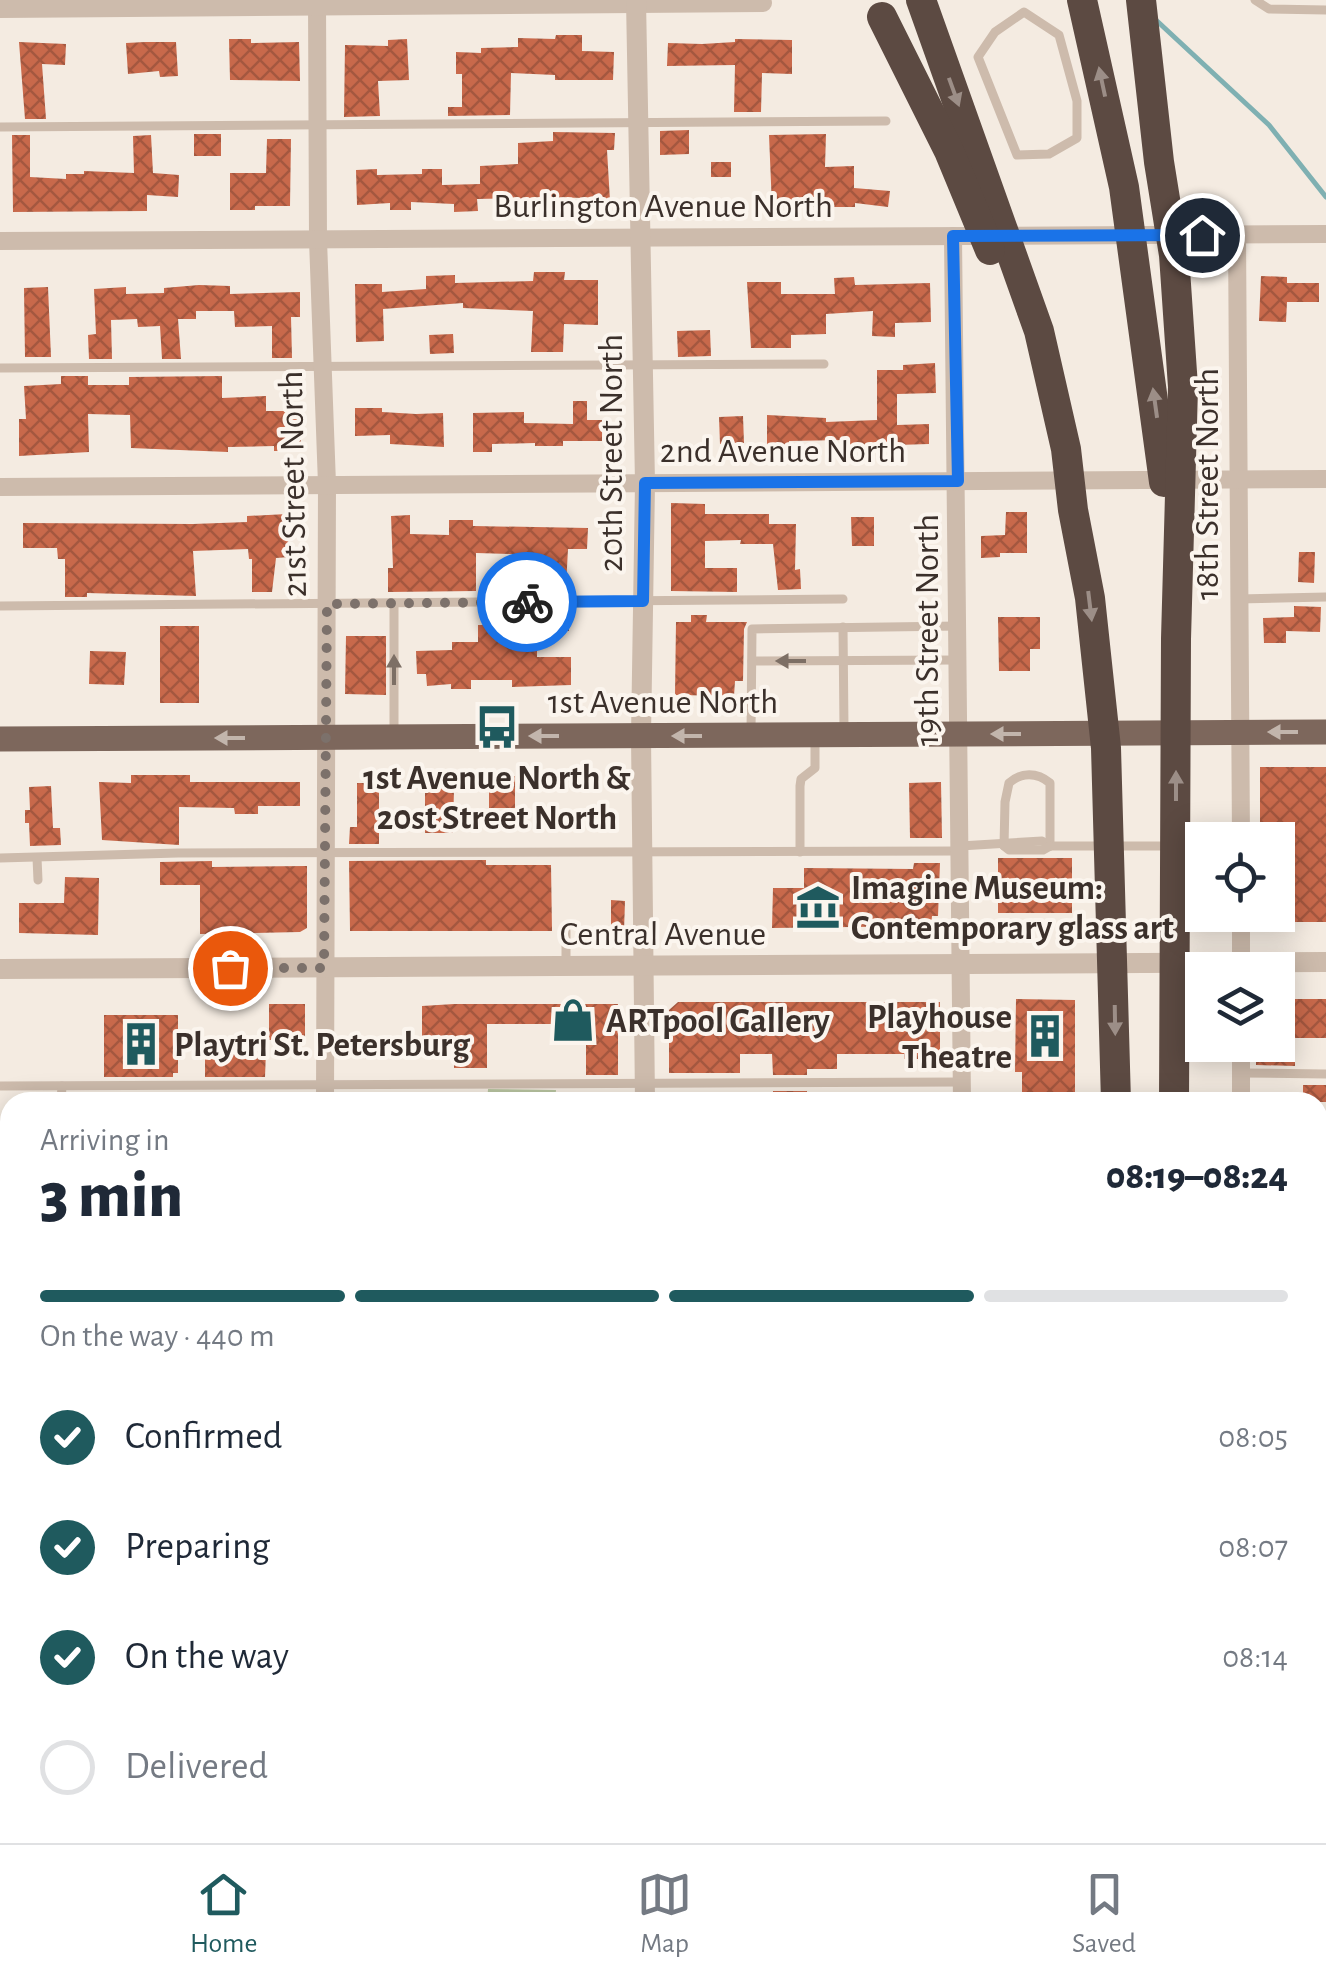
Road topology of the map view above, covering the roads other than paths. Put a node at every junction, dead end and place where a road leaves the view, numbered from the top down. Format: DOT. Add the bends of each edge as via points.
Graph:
graph roads {
  1 [pos="921,0"];
  2 [pos="1024,0"];
  3 [pos="1082,0"];
  4 [pos="1141,0"];
  5 [pos="1255,0"];
  6 [pos="636,2"];
  7 [pos="317,4"];
  8 [pos="764,4"];
  9 [pos="1291,5"];
  10 [pos="0,9"];
  11 [pos="876,9"];
  12 [pos="1326,10"];
  13 [pos="1024,12"];
  14 [pos="886,121"];
  15 [pos="638,122"];
  16 [pos="317,125"];
  17 [pos="0,127"];
  18 [pos="1237,234"];
  19 [pos="1326,234"];
  20 [pos="953,236"];
  21 [pos="640,238"];
  22 [pos="318,240"];
  23 [pos="0,241"];
  24 [pos="824,364"];
  25 [pos="642,365"];
  26 [pos="323,366"];
  27 [pos="0,368"];
  28 [pos="1326,479"];
  29 [pos="1238,480"];
  30 [pos="958,481"];
  31 [pos="645,483"];
  32 [pos="327,484"];
  33 [pos="0,486"];
  34 [pos="1073,510"];
  35 [pos="1326,597"];
  36 [pos="843,600"];
  37 [pos="1239,600"];
  38 [pos="643,601"];
  39 [pos="327,604"];
  40 [pos="394,604"];
  41 [pos="0,606"];
  42 [pos="958,626"];
  43 [pos="843,627"];
  44 [pos="1176,639"];
  45 [pos="959,660"];
  46 [pos="752,661"];
  47 [pos="844,661"];
  48 [pos="1240,732"];
  49 [pos="1326,732"];
  50 [pos="959,734"];
  51 [pos="751,735"];
  52 [pos="814,735"];
  53 [pos="844,735"];
  54 [pos="641,736"];
  55 [pos="394,737"];
  56 [pos="327,738"];
  57 [pos="0,740"];
  58 [pos="1240,822"];
  59 [pos="1004,846"];
  60 [pos="1050,846"];
  61 [pos="1185,846"];
  62 [pos="960,848"];
  63 [pos="800,852"];
  64 [pos="326,854"];
  65 [pos="0,858"];
  66 [pos="38,858"];
  67 [pos="637,865"];
  68 [pos="38,880"];
  69 [pos="1176,884"];
  70 [pos="566,930"];
  71 [pos="1326,962"];
  72 [pos="1295,963"];
  73 [pos="962,964"];
  74 [pos="566,966"];
  75 [pos="644,966"];
  76 [pos="1185,966"];
  77 [pos="324,968"];
  78 [pos="0,969"];
  79 [pos="1240,1062"];
  80 [pos="1240,1073"];
  81 [pos="1326,1074"];
  82 [pos="962,1082"];
  83 [pos="325,1083"];
  84 [pos="0,1086"];
  85 [pos="62,1086"];
  86 [pos="62,1092"];
  87 [pos="325,1092"];
  88 [pos="645,1092"];
  89 [pos="962,1092"];
  90 [pos="1116,1092"];
  91 [pos="1174,1092"];
  92 [pos="1195,1092"];
  93 [pos="1241,1092"];
  1 -- 34 [label="highway, one-way, bridge" via="1039,331"];
  2 -- 13 [label="lane"];
  44 -- 3 [label="highway, one-way, bridge" via="1144,317 1124,187"];
  4 -- 44 [label="highway, bridge" via="1174,255 1183,387"];
  5 -- 9 [label="lane" via="1268,9"];
  6 -- 7 [label="street"];
  6 -- 8 [label="street"];
  6 -- 15 [label="street, 20th Street North"];
  7 -- 10 [label="street"];
  7 -- 16 [label="street, 21st Street North"];
  9 -- 12 [label="lane"];
  11 -- 34 [label="highway, bridge" via="949,152 999,272"];
  13 -- 13 [label="lane" via="995,32 978,58 1017,155 1049,154 1077,138 1077,101 1059,36"];
  14 -- 15 [label="lane"];
  15 -- 16 [label="lane"];
  15 -- 21 [label="street, 20th Street North"];
  16 -- 17 [label="lane"];
  16 -- 22 [label="street, 21st Street North"];
  18 -- 19 [label="street, Burlington Avenue North"];
  18 -- 20 [label="street, Burlington Avenue North"];
  18 -- 29 [label="street, 18th Street North"];
  20 -- 21 [label="street, Burlington Avenue North"];
  20 -- 30 [label="street, 19th Street North"];
  21 -- 22 [label="street, Burlington Avenue North"];
  21 -- 25 [label="street, 20th Street North"];
  22 -- 23 [label="street, Burlington Avenue North"];
  22 -- 26 [label="street, 21st Street North"];
  24 -- 25 [label="lane"];
  25 -- 26 [label="lane"];
  25 -- 31 [label="street, 20th Street North"];
  26 -- 27 [label="lane"];
  26 -- 32 [label="street, 21st Street North"];
  28 -- 29 [label="street, 2nd Avenue North"];
  29 -- 30 [label="street, 2nd Avenue North"];
  29 -- 37 [label="street, 18th Street North"];
  30 -- 31 [label="street, 2nd Avenue North"];
  30 -- 42 [label="street, 19th Street North"];
  31 -- 32 [label="street, 2nd Avenue North"];
  31 -- 38 [label="street, 20th Street North"];
  32 -- 33 [label="street, 2nd Avenue North"];
  32 -- 39 [label="street, 21st Street North"];
  34 -- 90 [label="highway, one-way, bridge" via="1106,748"];
  35 -- 37 [label="lane"];
  36 -- 38 [label="lane"];
  37 -- 48 [label="street, 18th Street North"];
  38 -- 40 [label="lane"];
  38 -- 54 [label="street, 20th Street North"];
  39 -- 40 [label="lane"];
  39 -- 41 [label="lane"];
  39 -- 56 [label="street, 21st Street North"];
  55 -- 40 [label="lane, one-way"];
  42 -- 43 [label="lane"];
  42 -- 45 [label="street, 19th Street North"];
  43 -- 46 [label="lane" via="752,629"];
  43 -- 47 [label="lane"];
  69 -- 44 [label="highway, one-way, bridge"];
  45 -- 47 [label="lane"];
  45 -- 50 [label="street, 19th Street North"];
  47 -- 46 [label="lane, one-way"];
  46 -- 51 [label="lane"];
  47 -- 53 [label="lane"];
  49 -- 48 [label="main road, 1st Avenue North, one-way"];
  48 -- 50 [label="main road, 1st Avenue North, one-way"];
  48 -- 58 [label="street, 18th Street North"];
  50 -- 53 [label="main road, 1st Avenue North"];
  50 -- 62 [label="street, 19th Street North"];
  51 -- 52 [label="main road, 1st Avenue North"];
  51 -- 54 [label="main road, 1st Avenue North, one-way"];
  52 -- 53 [label="main road, 1st Avenue North"];
  52 -- 63 [label="lane" via="814,768 800,786"];
  54 -- 55 [label="main road, 1st Avenue North, one-way"];
  54 -- 67 [label="street, 20th Street North"];
  55 -- 56 [label="main road, 1st Avenue North"];
  56 -- 57 [label="main road, 1st Avenue North, one-way"];
  56 -- 64 [label="street, 21st Street North"];
  59 -- 60 [label="lane"];
  59 -- 60 [label="lane" via="1009,782 1036,775 1050,782"];
  59 -- 62 [label="lane"];
  60 -- 61 [label="lane"];
  62 -- 63 [label="lane"];
  62 -- 73 [label="street, 19th Street North"];
  63 -- 67 [label="lane"];
  64 -- 66 [label="lane"];
  64 -- 67 [label="lane"];
  64 -- 77 [label="street, 21st Street North"];
  65 -- 66 [label="lane"];
  66 -- 68 [label="lane"];
  67 -- 75 [label="street, 20th Street North"];
  69 -- 91 [label="highway, bridge"];
  69 -- 92 [label="highway, bridge"];
  70 -- 74 [label="lane"];
  71 -- 72 [label="street, Central Avenue"];
  73 -- 75 [label="street, Central Avenue"];
  73 -- 76 [label="street, Central Avenue"];
  73 -- 82 [label="street, 19th Street North"];
  74 -- 75 [label="street, Central Avenue"];
  74 -- 77 [label="street, Central Avenue"];
  75 -- 88 [label="street, 20th Street North"];
  77 -- 78 [label="street, Central Avenue"];
  77 -- 83 [label="street, 21st Street North"];
  79 -- 80 [label="street"];
  80 -- 81 [label="lane"];
  80 -- 93 [label="street"];
  82 -- 88 [label="lane"];
  82 -- 89 [label="street, 19th Street North"];
  83 -- 85 [label="lane"];
  83 -- 87 [label="street, 21st Street North"];
  83 -- 88 [label="lane"];
  84 -- 85 [label="lane"];
  85 -- 86 [label="lane"];
}
